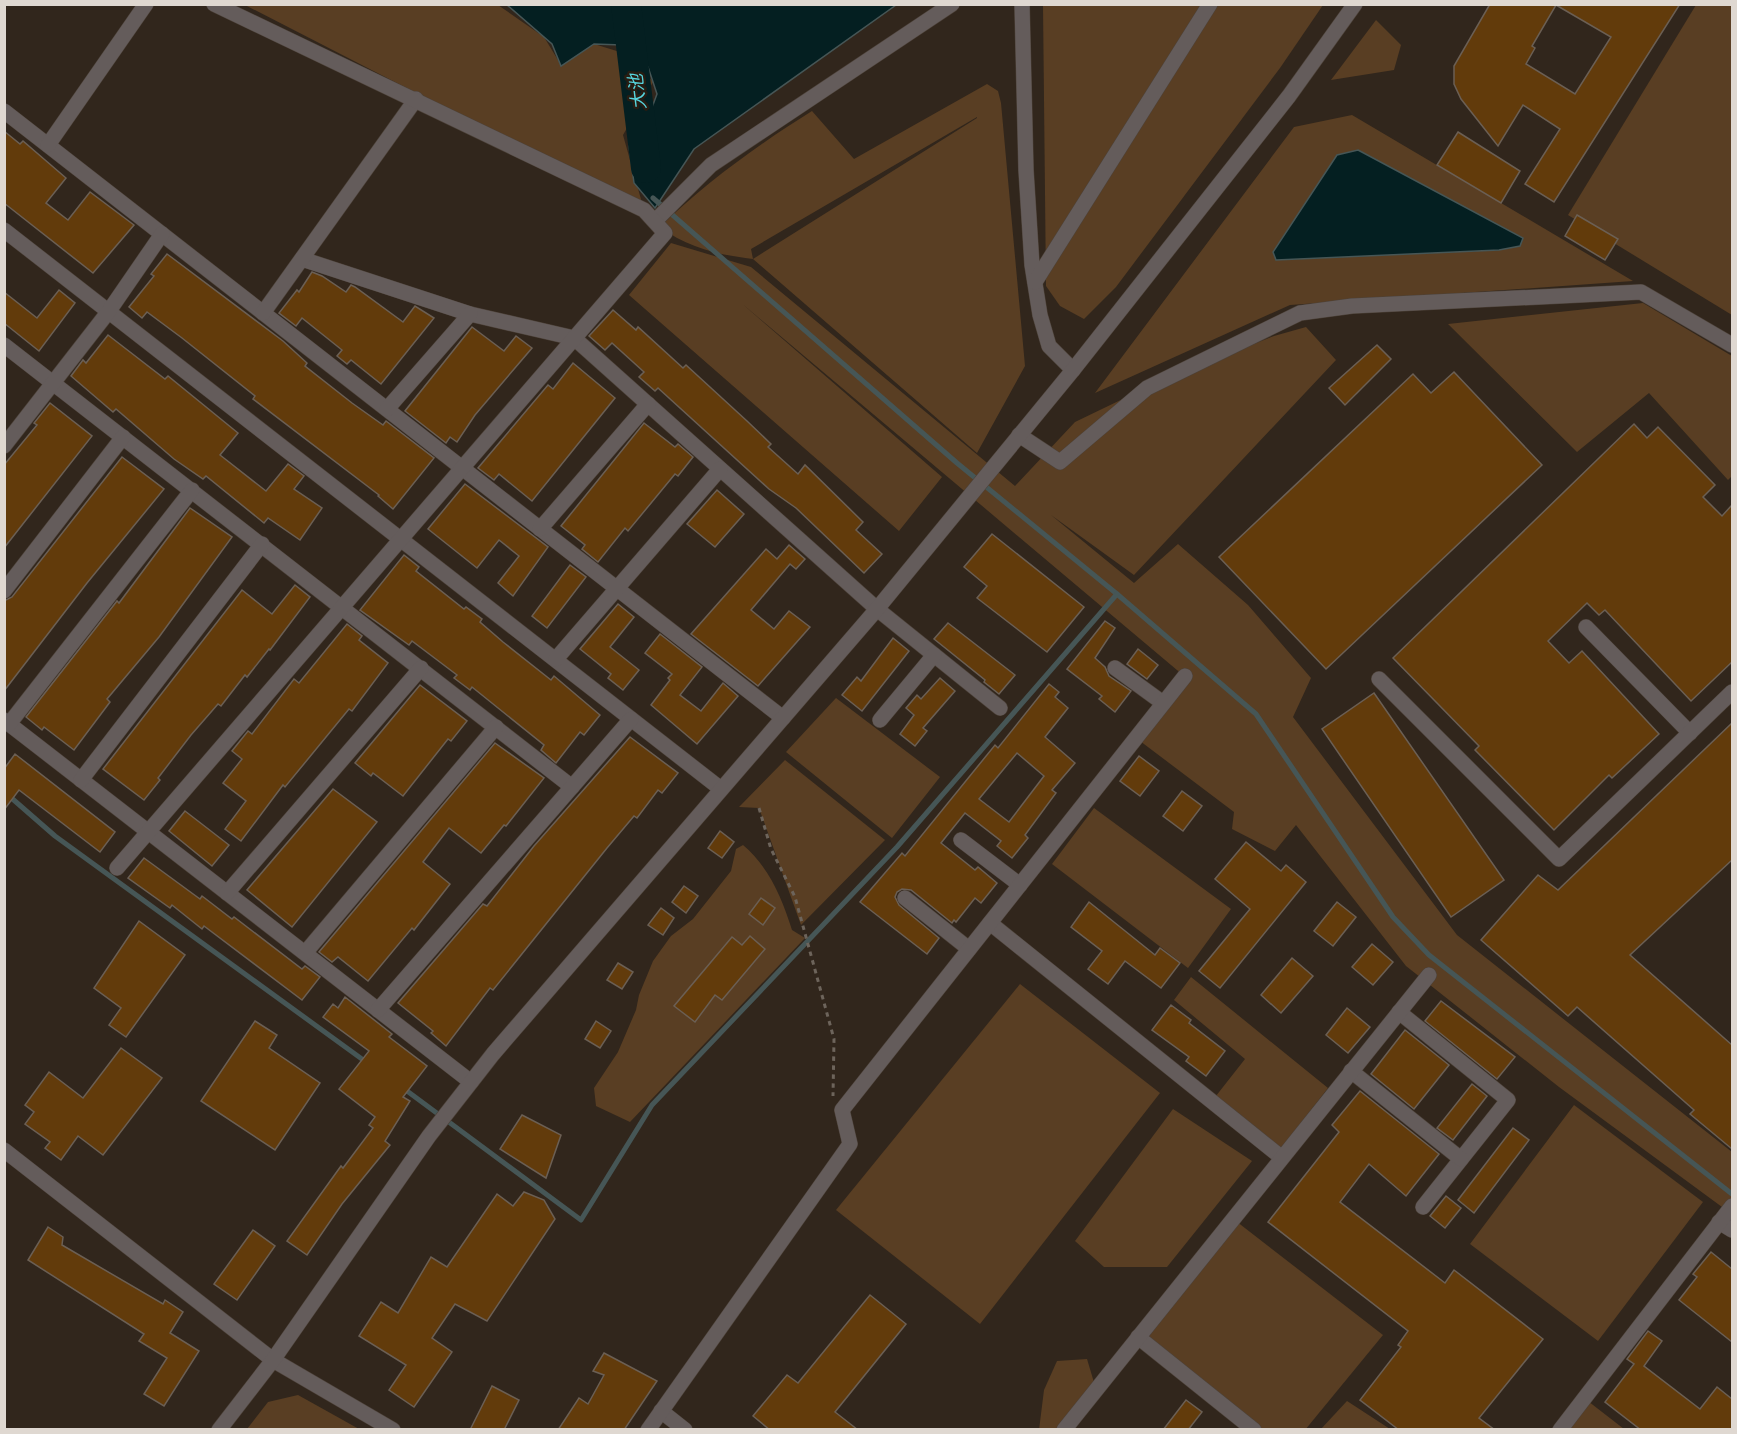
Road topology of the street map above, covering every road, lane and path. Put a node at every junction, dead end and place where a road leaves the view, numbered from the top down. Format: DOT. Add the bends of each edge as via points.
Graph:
graph roads {
  1 [pos="146,4"];
  2 [pos="214,4"];
  3 [pos="952,4"];
  4 [pos="1022,4"];
  5 [pos="1210,4"];
  6 [pos="1355,4"];
  7 [pos="416,99"];
  8 [pos="4,111"];
  9 [pos="48,145"];
  10 [pos="655,221"];
  11 [pos="4,230"];
  12 [pos="162,234"];
  13 [pos="302,260"];
  14 [pos="1035,282"];
  15 [pos="109,311"];
  16 [pos="263,313"];
  17 [pos="470,314"];
  18 [pos="574,338"];
  19 [pos="4,345"];
  20 [pos="1732,345"];
  21 [pos="1073,370"];
  22 [pos="53,383"];
  23 [pos="648,404"];
  24 [pos="387,409"];
  25 [pos="1019,435"];
  26 [pos="123,437"];
  27 [pos="4,446"];
  28 [pos="462,468"];
  29 [pos="720,469"];
  30 [pos="192,490"];
  31 [pos="540,529"];
  32 [pos="402,537"];
  33 [pos="262,544"];
  34 [pos="617,588"];
  35 [pos="4,591"];
  36 [pos="342,606"];
  37 [pos="877,609"];
  38 [pos="1586,627"];
  39 [pos="934,656"];
  40 [pos="556,660"];
  41 [pos="421,668"];
  42 [pos="1115,668"];
  43 [pos="1185,676"];
  44 [pos="1379,679"];
  45 [pos="1732,692"];
  46 [pos="1163,704"];
  47 [pos="1000,708"];
  48 [pos="783,718"];
  49 [pos="632,719"];
  50 [pos="880,720"];
  51 [pos="7,722"];
  52 [pos="496,727"];
  53 [pos="1690,733"];
  54 [pos="81,780"];
  55 [pos="572,787"];
  56 [pos="722,789"];
  57 [pos="759,808"];
  58 [pos="147,832"];
  59 [pos="960,840"];
  60 [pos="117,868"];
  61 [pos="1020,885"];
  62 [pos="227,894"];
  63 [pos="905,898"];
  64 [pos="990,923"];
  65 [pos="969,949"];
  66 [pos="305,953"];
  67 [pos="1429,975"];
  68 [pos="378,1010"];
  69 [pos="1399,1012"];
  70 [pos="1351,1071"];
  71 [pos="471,1082"];
  72 [pos="842,1110"];
  73 [pos="4,1150"];
  74 [pos="1281,1157"];
  75 [pos="1461,1159"];
  76 [pos="1423,1207"];
  77 [pos="1732,1207"];
  78 [pos="1726,1226"];
  79 [pos="1138,1336"];
  80 [pos="273,1360"];
  81 [pos="661,1411"];
  82 [pos="219,1430"];
  83 [pos="393,1430"];
  84 [pos="648,1430"];
  85 [pos="686,1430"];
  86 [pos="1064,1430"];
  87 [pos="1254,1430"];
  88 [pos="1560,1430"];
  1 -- 9 [label="street"];
  2 -- 7 [label="street"];
  3 -- 10 [label="street" via="711,165"];
  4 -- 14 [label="street" via="1026,170"];
  5 -- 14 [label="street"];
  6 -- 21 [label="street" via="1290,96"];
  7 -- 10 [label="street" via="644,210"];
  7 -- 13 [label="street"];
  8 -- 9 [label="street"];
  9 -- 12 [label="street"];
  10 -- 18 [label="street" via="665,232"];
  11 -- 15 [label="street"];
  12 -- 15 [label="street"];
  12 -- 16 [label="street"];
  13 -- 16 [label="street"];
  13 -- 17 [label="street"];
  14 -- 21 [label="street" via="1049,346"];
  15 -- 22 [label="street"];
  15 -- 32 [label="street"];
  16 -- 24 [label="street"];
  17 -- 18 [label="street"];
  17 -- 24 [label="street"];
  18 -- 23 [label="street"];
  18 -- 28 [label="street"];
  19 -- 22 [label="street"];
  20 -- 25 [label="street" via="1641,292 1352,306 1300,313 1147,388 1060,462"];
  21 -- 25 [label="street"];
  22 -- 26 [label="street"];
  22 -- 27 [label="street"];
  23 -- 29 [label="street"];
  23 -- 31 [label="street"];
  24 -- 28 [label="street"];
  25 -- 37 [label="street"];
  26 -- 30 [label="street"];
  26 -- 35 [label="street"];
  28 -- 31 [label="street"];
  28 -- 32 [label="street"];
  29 -- 34 [label="street"];
  29 -- 37 [label="street"];
  30 -- 33 [label="street"];
  30 -- 51 [label="street"];
  31 -- 34 [label="street"];
  32 -- 36 [label="street"];
  32 -- 40 [label="street"];
  33 -- 36 [label="street"];
  33 -- 54 [label="street"];
  34 -- 40 [label="street"];
  34 -- 48 [label="street"];
  36 -- 41 [label="street"];
  36 -- 58 [label="street"];
  37 -- 39 [label="street"];
  37 -- 48 [label="street"];
  38 -- 53 [label="street"];
  39 -- 47 [label="street"];
  39 -- 50 [label="street"];
  40 -- 49 [label="street"];
  41 -- 52 [label="street"];
  41 -- 62 [label="street"];
  42 -- 46 [label="street"];
  43 -- 46 [label="street"];
  44 -- 53 [label="street" via="1559,859"];
  45 -- 53 [label="street"];
  46 -- 61 [label="street"];
  48 -- 56 [label="street"];
  49 -- 55 [label="street"];
  49 -- 56 [label="street"];
  51 -- 54 [label="street"];
  52 -- 55 [label="street"];
  52 -- 66 [label="street"];
  54 -- 58 [label="street"];
  55 -- 68 [label="street"];
  56 -- 71 [label="street"];
  57 -- 72 [label="path" via="771,849 795,897 819,983 834,1039 833,1097"];
  58 -- 60 [label="street"];
  58 -- 62 [label="street"];
  59 -- 61 [label="street"];
  61 -- 64 [label="street"];
  62 -- 66 [label="street"];
  63 -- 65 [label="street"];
  64 -- 65 [label="street"];
  64 -- 74 [label="street"];
  65 -- 72 [label="street"];
  66 -- 68 [label="street"];
  67 -- 69 [label="street"];
  68 -- 71 [label="street"];
  69 -- 70 [label="street"];
  69 -- 75 [label="street" via="1508,1100"];
  70 -- 74 [label="street"];
  70 -- 75 [label="street"];
  71 -- 80 [label="street"];
  72 -- 81 [label="street" via="849,1144"];
  73 -- 80 [label="street"];
  74 -- 79 [label="street"];
  75 -- 76 [label="street"];
  77 -- 78 [label="street"];
  78 -- 88 [label="street"];
  79 -- 86 [label="street"];
  79 -- 87 [label="street"];
  80 -- 82 [label="street"];
  80 -- 83 [label="street"];
  81 -- 84 [label="street"];
  81 -- 85 [label="street"];
}
